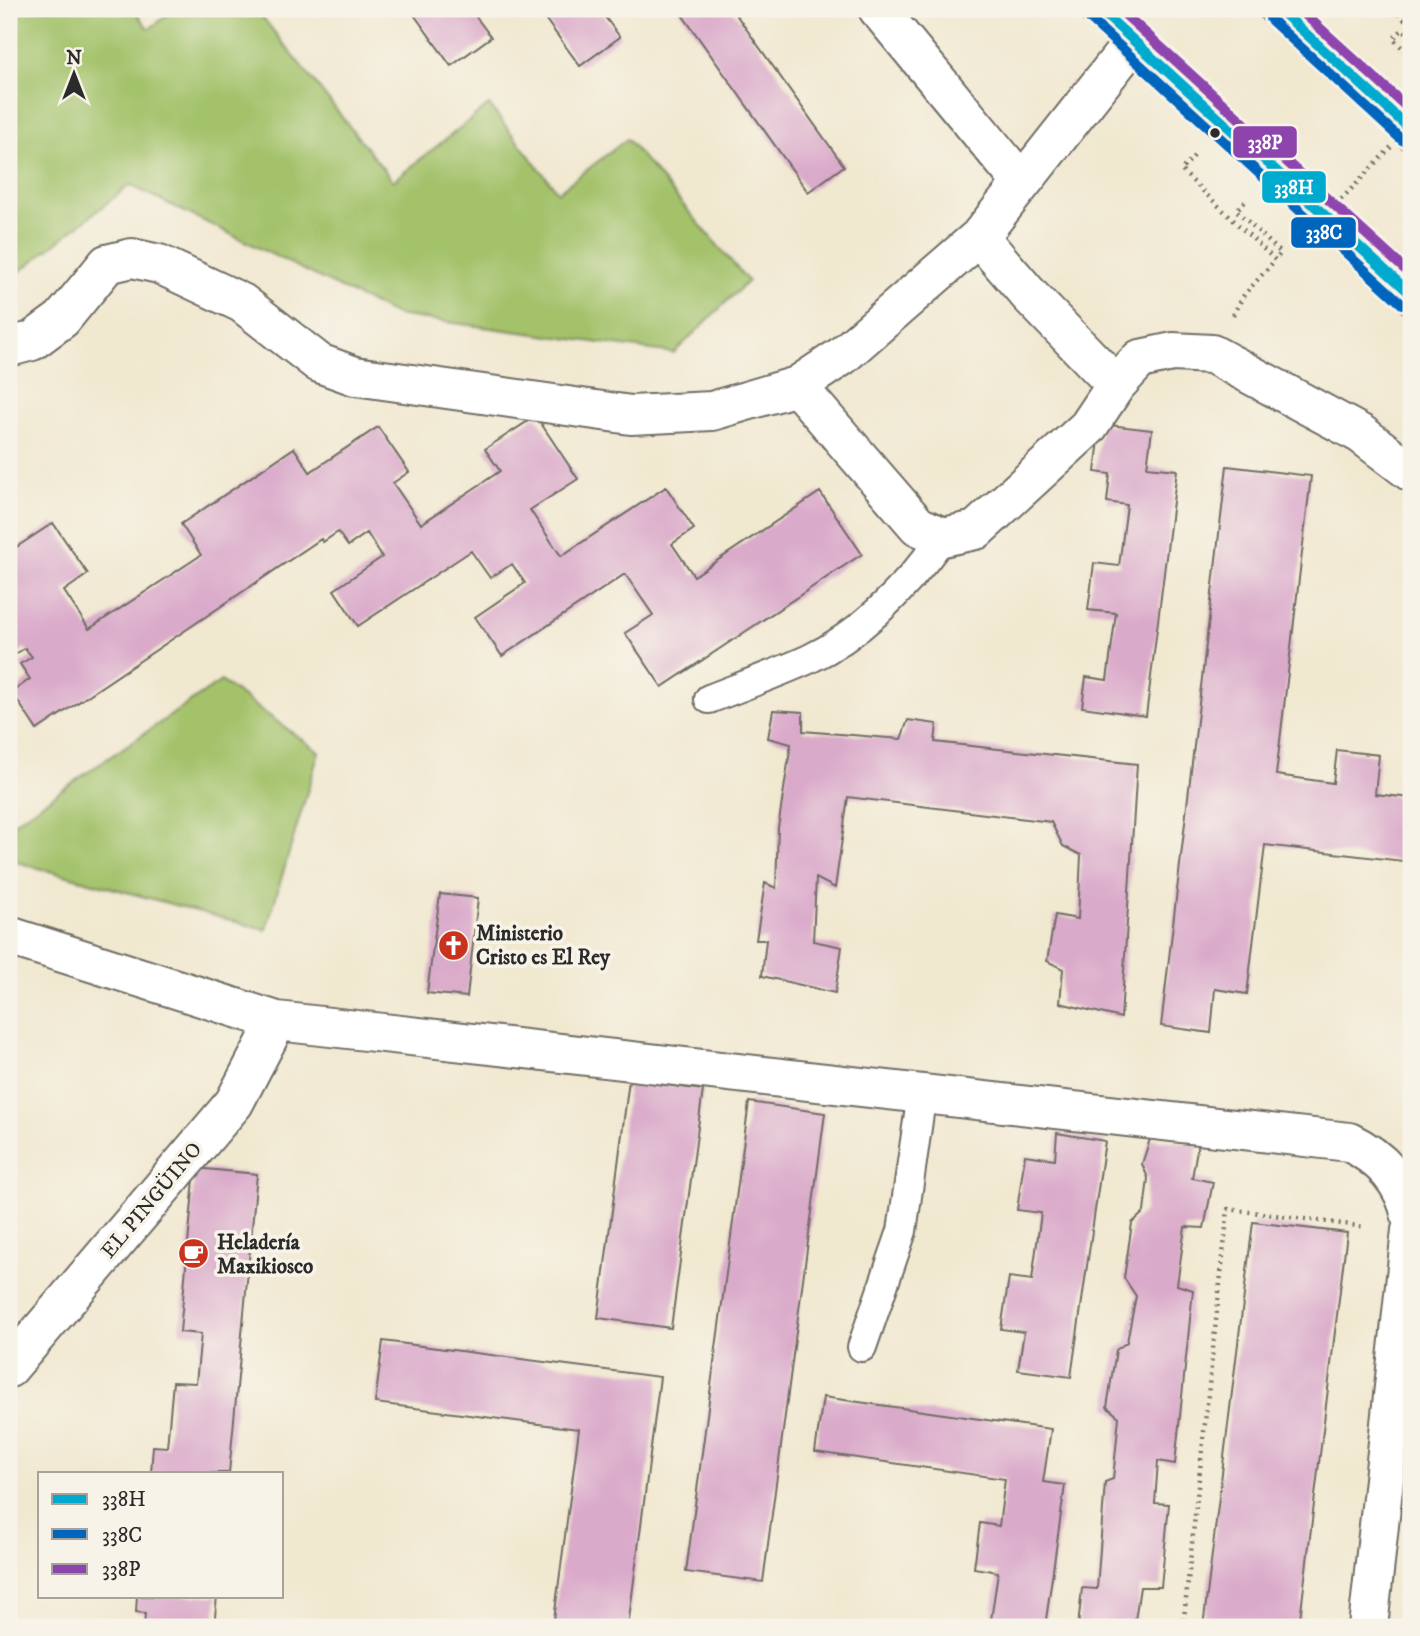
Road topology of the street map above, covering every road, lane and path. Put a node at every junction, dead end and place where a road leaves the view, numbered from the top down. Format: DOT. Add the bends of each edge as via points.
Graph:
graph roads {
  1 [pos="878,9"];
  2 [pos="1099,9"];
  3 [pos="1279,9"];
  4 [pos="1393,9"];
  5 [pos="1411,26"];
  6 [pos="1411,37"];
  7 [pos="1134,41"];
  8 [pos="1411,56"];
  9 [pos="1411,128"];
  10 [pos="1197,153"];
  11 [pos="1022,183"];
  12 [pos="979,237"];
  13 [pos="1298,245"];
  14 [pos="1281,253"];
  15 [pos="1275,260"];
  16 [pos="1411,294"];
  17 [pos="9,347"];
  18 [pos="1212,354"];
  19 [pos="1116,385"];
  20 [pos="797,386"];
  21 [pos="1411,472"];
  22 [pos="943,537"];
  23 [pos="709,699"];
  24 [pos="9,936"];
  25 [pos="277,1021"];
  26 [pos="922,1093"];
  27 [pos="1411,1217"];
  28 [pos="1411,1231"];
  29 [pos="862,1347"];
  30 [pos="9,1368"];
  31 [pos="1183,1627"];
  32 [pos="1368,1627"];
  1 -- 11 [label="street"];
  2 -- 7 [label="main road"];
  3 -- 9 [label="main road"];
  4 -- 5 [label="path"];
  6 -- 8 [label="path" via="1403,29 1394,39"];
  7 -- 11 [label="street"];
  7 -- 16 [label="main road"];
  9 -- 13 [label="path, bridge"];
  10 -- 15 [label="path" via="1181,170"];
  11 -- 12 [label="street"];
  12 -- 19 [label="street"];
  12 -- 20 [label="street" via="842,356"];
  14 -- 15 [label="path"];
  15 -- 18 [label="path" via="1244,295"];
  17 -- 20 [label="street" via="32,341 62,319 107,264 132,258 159,264 242,303 319,363 355,376 631,415 712,411"];
  18 -- 19 [label="street" via="1173,352 1140,359"];
  18 -- 21 [label="street" via="1361,435"];
  19 -- 22 [label="street" via="1088,427 976,530"];
  20 -- 22 [label="street" via="918,526"];
  22 -- 23 [label="lane" via="863,625 810,658"];
  24 -- 25 [label="street"];
  25 -- 26 [label="street"];
  25 -- 30 [label="street, EL PINGÜINO" via="234,1103"];
  26 -- 27 [label="street" via="1349,1142 1370,1152 1392,1175"];
  26 -- 29 [label="lane" via="902,1231"];
  28 -- 31 [label="path" via="1228,1209"];
  28 -- 32 [label="street"];
}
